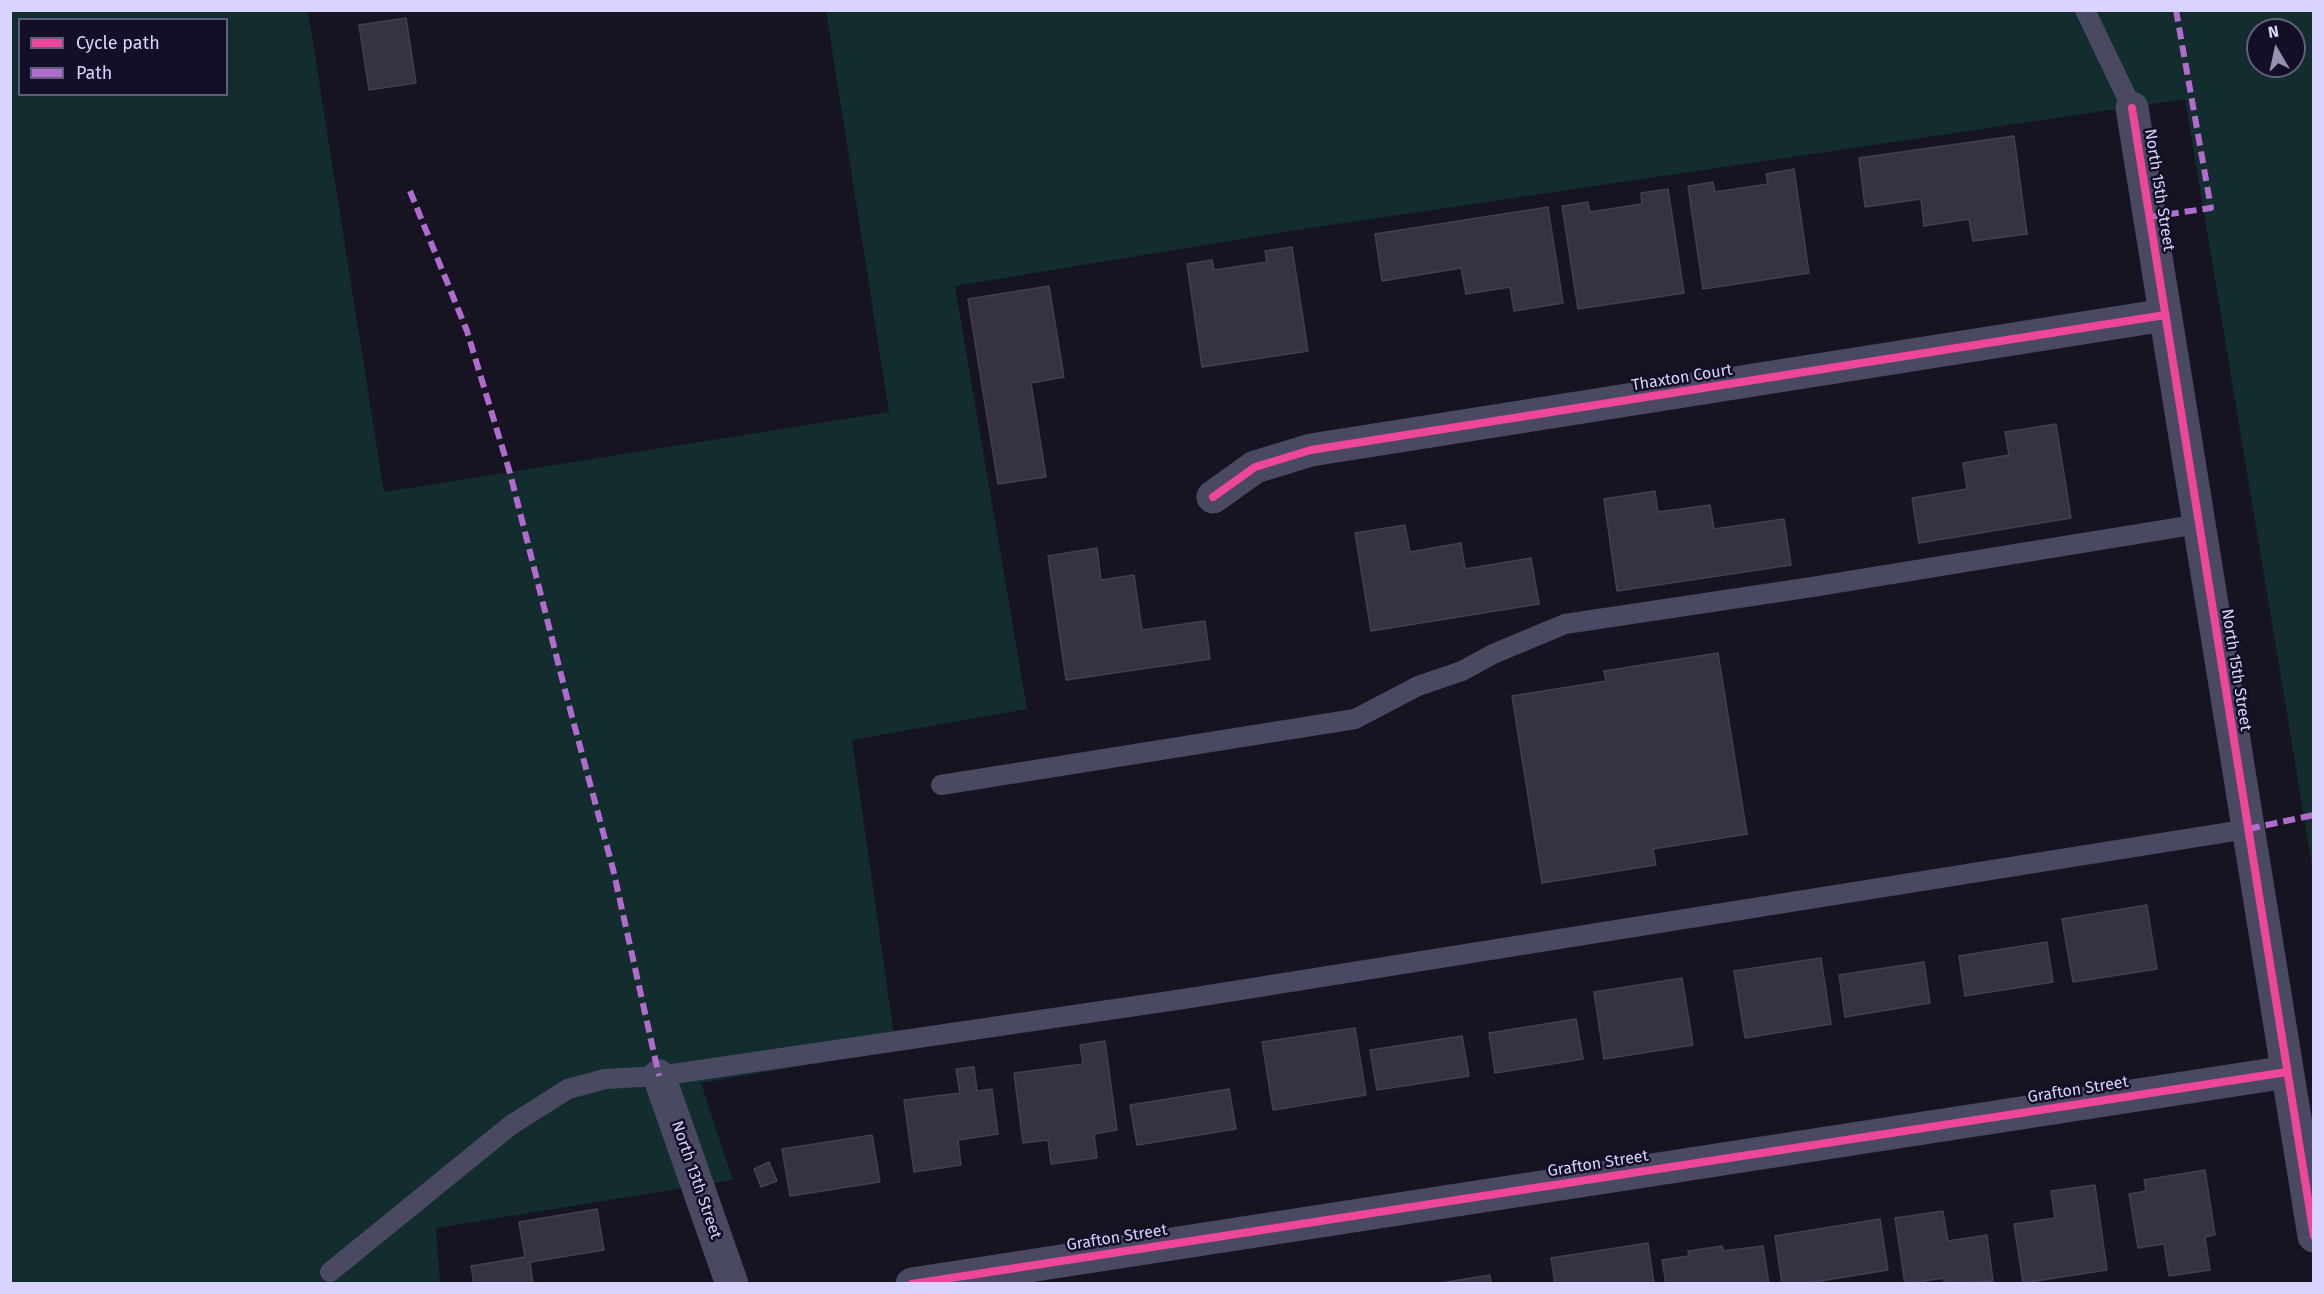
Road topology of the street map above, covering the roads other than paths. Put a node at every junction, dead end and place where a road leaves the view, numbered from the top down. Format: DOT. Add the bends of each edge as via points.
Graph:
graph roads {
  1 [pos="2085,10"];
  2 [pos="2132,108"];
  3 [pos="2165,315"];
  4 [pos="1213,497"];
  5 [pos="2199,524"];
  6 [pos="942,784"];
  7 [pos="2248,829"];
  8 [pos="2287,1072"];
  9 [pos="659,1076"];
  10 [pos="2313,1236"];
  11 [pos="330,1272"];
  12 [pos="732,1284"];
  13 [pos="912,1284"];
  1 -- 2 [label="lane, North 15th Street"];
  2 -- 3 [label="street, North 15th Street"];
  3 -- 4 [label="street, Thaxton Court" via="1311,450 1255,467"];
  3 -- 5 [label="street, North 15th Street"];
  5 -- 6 [label="lane" via="1565,624 1462,671 1418,686 1355,719"];
  5 -- 7 [label="street, North 15th Street"];
  7 -- 8 [label="street, North 15th Street"];
  7 -- 9 [label="lane" via="1196,997"];
  8 -- 10 [label="street, North 15th Street"];
  8 -- 13 [label="street, Grafton Street"];
  9 -- 11 [label="lane" via="605,1079 568,1089 512,1125"];
  9 -- 12 [label="street, North 13th Street"];
}
